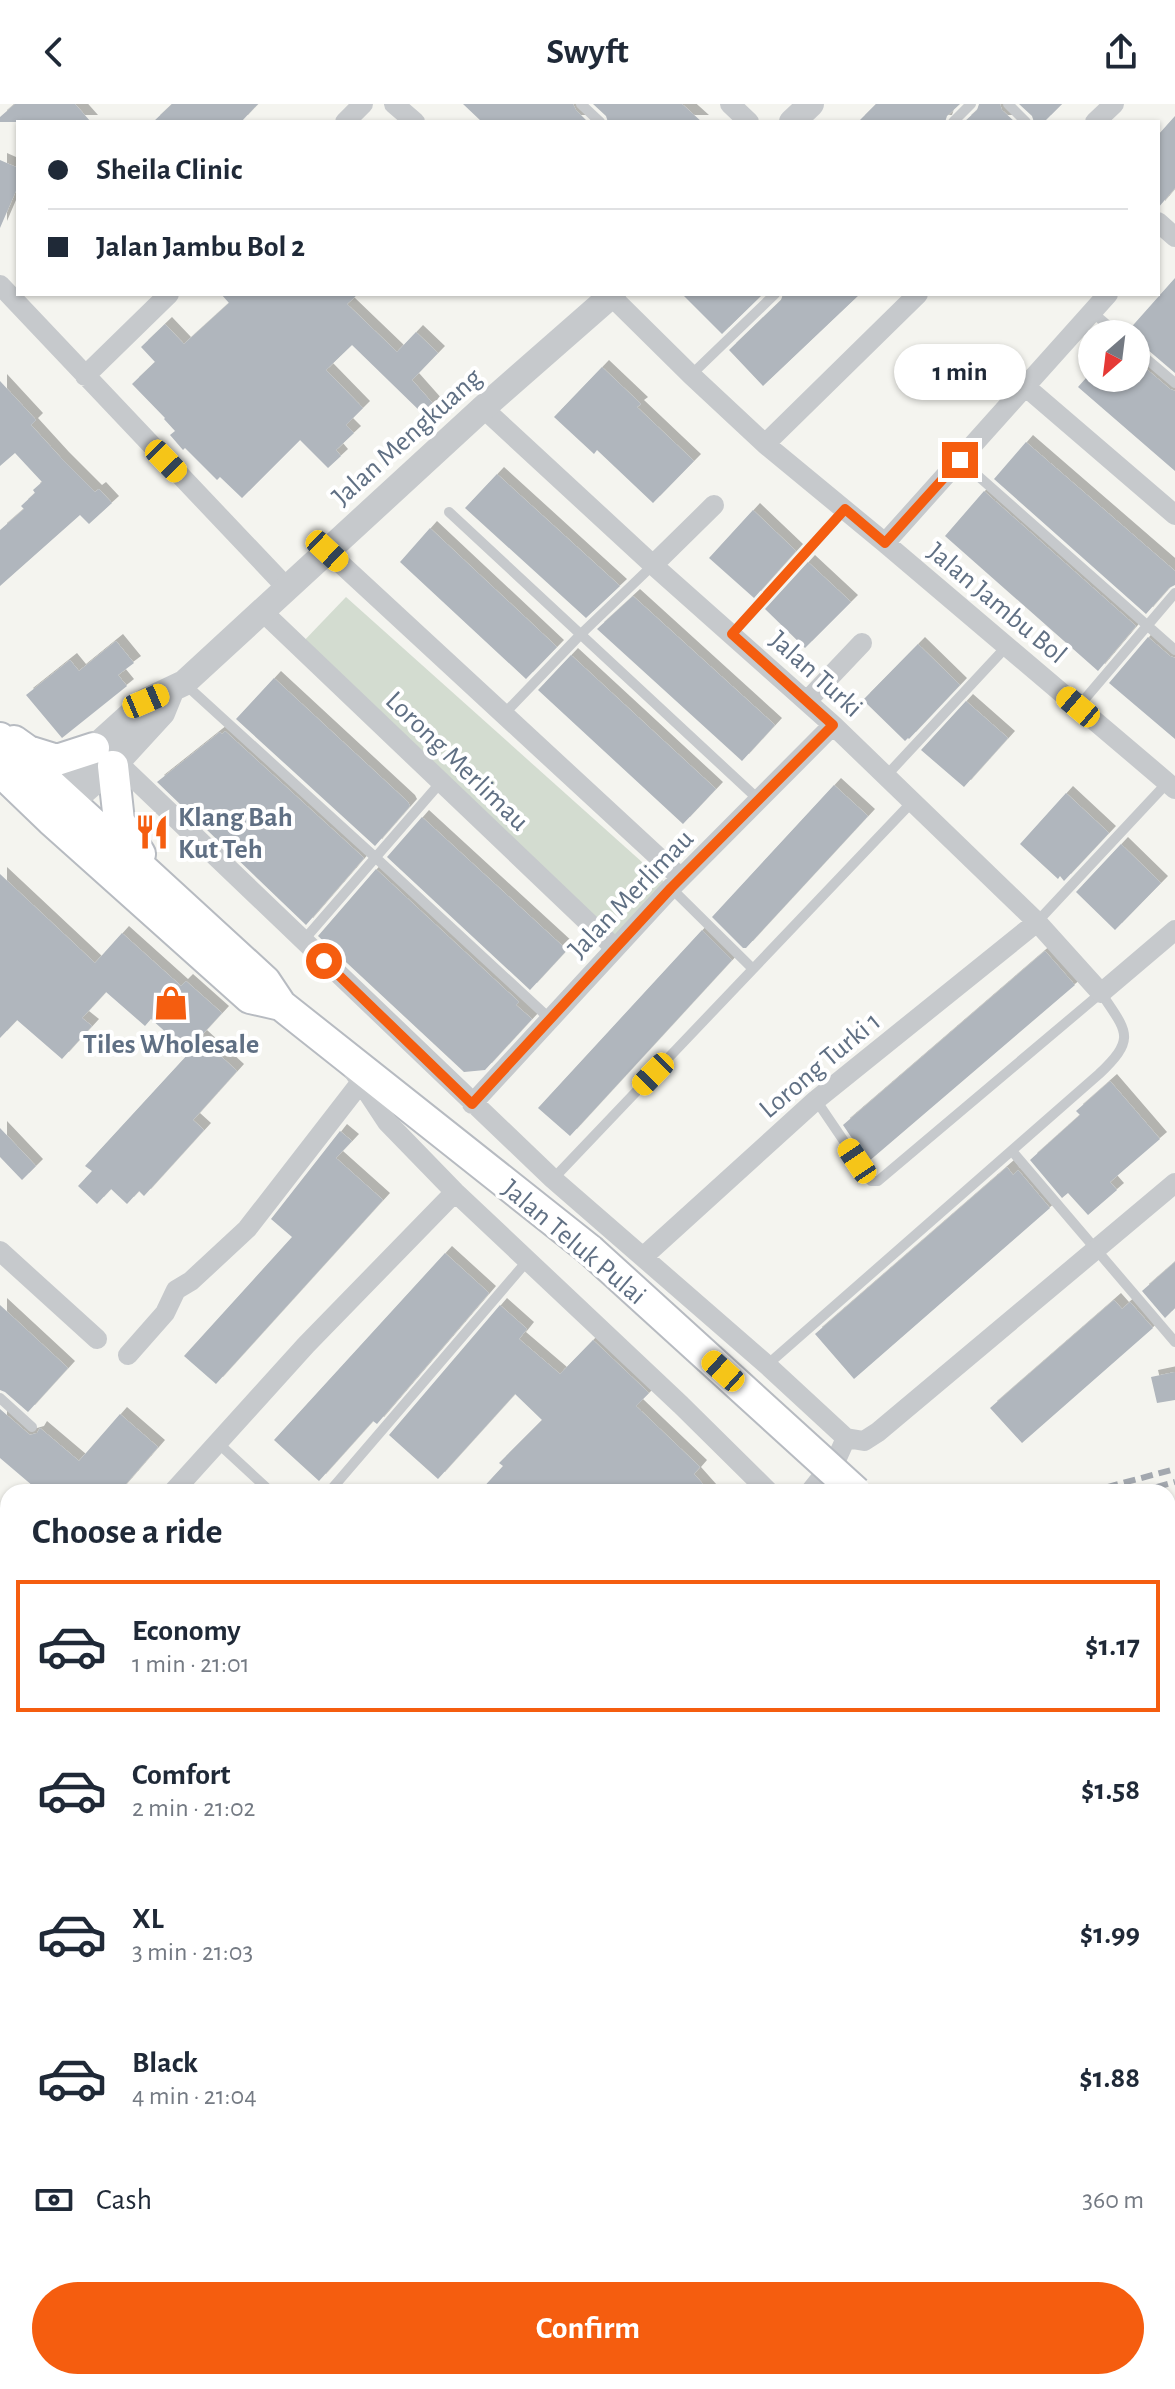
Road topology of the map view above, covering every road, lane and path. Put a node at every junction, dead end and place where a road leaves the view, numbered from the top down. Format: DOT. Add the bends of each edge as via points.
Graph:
graph roads {
  1 [pos="363,104"];
  2 [pos="581,104"];
  3 [pos="730,104"];
  4 [pos="811,104"];
  5 [pos="971,104"];
  6 [pos="1008,104"];
  7 [pos="1114,104"];
  8 [pos="396,105"];
  9 [pos="347,120"];
  10 [pos="413,120"];
  11 [pos="598,120"];
  12 [pos="747,120"];
  13 [pos="794,120"];
  14 [pos="955,120"];
  15 [pos="1024,120"];
  16 [pos="1097,120"];
  17 [pos="0,285"];
  18 [pos="167,296"];
  19 [pos="610,296"];
  20 [pos="612,296"];
  21 [pos="773,296"];
  22 [pos="916,296"];
  23 [pos="1106,296"];
  24 [pos="1092,312"];
  25 [pos="1101,320"];
  26 [pos="1150,362"];
  27 [pos="691,375"];
  28 [pos="85,376"];
  29 [pos="1175,383"];
  30 [pos="1026,387"];
  31 [pos="483,408"];
  32 [pos="765,444"];
  33 [pos="960,460"];
  34 [pos="714,505"];
  35 [pos="845,509"];
  36 [pos="449,512"];
  37 [pos="1175,515"];
  38 [pos="885,543"];
  39 [pos="327,551"];
  40 [pos="653,565"];
  41 [pos="287,588"];
  42 [pos="1175,593"];
  43 [pos="263,612"];
  44 [pos="1147,625"];
  45 [pos="581,634"];
  46 [pos="732,634"];
  47 [pos="862,643"];
  48 [pos="1007,646"];
  49 [pos="1175,650"];
  50 [pos="177,687"];
  51 [pos="807,701"];
  52 [pos="1078,707"];
  53 [pos="504,714"];
  54 [pos="833,725"];
  55 [pos="0,731"];
  56 [pos="0,738"];
  57 [pos="108,759"];
  58 [pos="0,771"];
  59 [pos="886,776"];
  60 [pos="441,782"];
  61 [pos="1171,786"];
  62 [pos="759,800"];
  63 [pos="913,801"];
  64 [pos="52,804"];
  65 [pos="375,857"];
  66 [pos="158,881"];
  67 [pos="676,883"];
  68 [pos="1037,922"];
  69 [pos="1175,930"];
  70 [pos="303,941"];
  71 [pos="615,948"];
  72 [pos="753,969"];
  73 [pos="1101,993"];
  74 [pos="281,1005"];
  75 [pos="550,1019"];
  76 [pos="338,1050"];
  77 [pos="361,1082"];
  78 [pos="816,1100"];
  79 [pos="472,1104"];
  80 [pos="1012,1151"];
  81 [pos="553,1179"];
  82 [pos="1175,1183"];
  83 [pos="455,1192"];
  84 [pos="1095,1250"];
  85 [pos="0,1251"];
  86 [pos="643,1257"];
  87 [pos="528,1260"];
  88 [pos="97,1339"];
  89 [pos="1175,1342"];
  90 [pos="128,1355"];
  91 [pos="767,1365"];
  92 [pos="0,1398"];
  93 [pos="32,1427"];
  94 [pos="846,1438"];
  95 [pos="218,1443"];
  96 [pos="180,1484"];
  97 [pos="262,1484"];
  98 [pos="336,1484"];
  99 [pos="761,1484"];
  100 [pos="816,1484"];
  101 [pos="847,1484"];
  1 -- 9 [label="street"];
  2 -- 11 [label="lane"];
  3 -- 12 [label="street"];
  4 -- 13 [label="street"];
  5 -- 14 [label="lane"];
  6 -- 15 [label="lane"];
  7 -- 16 [label="street"];
  8 -- 10 [label="street"];
  17 -- 28 [label="street"];
  18 -- 28 [label="street"];
  19 -- 31 [label="street, Jalan Mengkuang"];
  20 -- 27 [label="street, Jalan Jambu Bol"];
  21 -- 27 [label="lane"];
  22 -- 32 [label="street"];
  23 -- 24 [label="street"];
  24 -- 25 [label="lane"];
  24 -- 30 [label="street"];
  26 -- 29 [label="lane"];
  27 -- 32 [label="street, Jalan Jambu Bol"];
  28 -- 41 [label="street"];
  30 -- 33 [label="street"];
  30 -- 37 [label="street"];
  31 -- 39 [label="street, Jalan Mengkuang"];
  31 -- 40 [label="street, Jalan Turki"];
  32 -- 35 [label="street, Jalan Jambu Bol"];
  33 -- 38 [label="street"];
  33 -- 44 [label="lane"];
  34 -- 40 [label="street"];
  35 -- 38 [label="street, Jalan Jambu Bol"];
  35 -- 46 [label="lane"];
  36 -- 45 [label="lane"];
  38 -- 48 [label="street, Jalan Jambu Bol"];
  39 -- 41 [label="street, Jalan Mengkuang"];
  39 -- 53 [label="street"];
  40 -- 45 [label="lane"];
  40 -- 46 [label="street, Jalan Turki"];
  41 -- 43 [label="street, Jalan Mengkuang"];
  42 -- 44 [label="lane"];
  43 -- 50 [label="street, Jalan Mengkuang"];
  43 -- 60 [label="street, Lorong Merlimau"];
  44 -- 49 [label="lane"];
  44 -- 52 [label="lane"];
  45 -- 53 [label="lane"];
  45 -- 62 [label="lane"];
  46 -- 51 [label="street, Jalan Turki"];
  47 -- 51 [label="street"];
  48 -- 52 [label="street, Jalan Jambu Bol"];
  48 -- 59 [label="lane"];
  50 -- 57 [label="street, Jalan Mengkuang" via="146,701"];
  50 -- 65 [label="lane"];
  51 -- 54 [label="street, Jalan Turki"];
  52 -- 61 [label="street, Jalan Jambu Bol"];
  53 -- 67 [label="street"];
  54 -- 59 [label="street, Jalan Turki"];
  54 -- 62 [label="street, Jalan Merlimau"];
  55 -- 57 [label="main road" via="28,751 57,760"];
  56 -- 64 [label="main road, Jalan Teluk Pulai"];
  57 -- 64 [label="street, Jalan Mengkuang"];
  57 -- 66 [label="main road" via="119,821"];
  57 -- 70 [label="street"];
  58 -- 64 [label="main road, Jalan Teluk Pulai"];
  59 -- 63 [label="street, Jalan Turki"];
  60 -- 65 [label="lane"];
  60 -- 71 [label="street, Lorong Merlimau"];
  61 -- 68 [label="lane"];
  62 -- 67 [label="street, Jalan Merlimau"];
  63 -- 68 [label="street, Jalan Turki"];
  63 -- 72 [label="lane"];
  64 -- 66 [label="main road, Jalan Teluk Pulai"];
  64 -- 74 [label="main road, Jalan Teluk Pulai" via="250,998"];
  65 -- 70 [label="lane"];
  65 -- 75 [label="lane"];
  66 -- 74 [label="main road, Jalan Teluk Pulai" via="265,981"];
  67 -- 71 [label="street, Jalan Merlimau"];
  67 -- 72 [label="lane"];
  68 -- 73 [label="street, Jalan Turki"];
  68 -- 78 [label="street, Lorong Turki 1"];
  69 -- 73 [label="street"];
  70 -- 79 [label="street"];
  71 -- 75 [label="street, Jalan Merlimau"];
  72 -- 81 [label="lane"];
  73 -- 78 [label="lane" via="878,1181 871,1181"];
  73 -- 80 [label="lane" via="1125,1029 1116,1058"];
  74 -- 76 [label="main road, Jalan Teluk Pulai"];
  75 -- 79 [label="street, Jalan Merlimau"];
  76 -- 77 [label="street"];
  76 -- 101 [label="main road, Jalan Teluk Pulai, bridge" via="590,1250"];
  77 -- 83 [label="street" via="387,1122"];
  77 -- 90 [label="street" via="247,1229 176,1290 165,1313"];
  78 -- 86 [label="street, Lorong Turki 1"];
  79 -- 81 [label="street"];
  80 -- 84 [label="lane"];
  80 -- 91 [label="lane"];
  81 -- 86 [label="street"];
  82 -- 84 [label="street"];
  83 -- 87 [label="street"];
  83 -- 95 [label="street"];
  84 -- 89 [label="lane"];
  84 -- 94 [label="street" via="878,1432 864,1441"];
  85 -- 88 [label="street"];
  86 -- 91 [label="street"];
  87 -- 98 [label="lane"];
  87 -- 99 [label="street"];
  91 -- 94 [label="street"];
  92 -- 93 [label="lane"];
  94 -- 100 [label="street"];
  95 -- 96 [label="street"];
  95 -- 97 [label="lane"];
}
